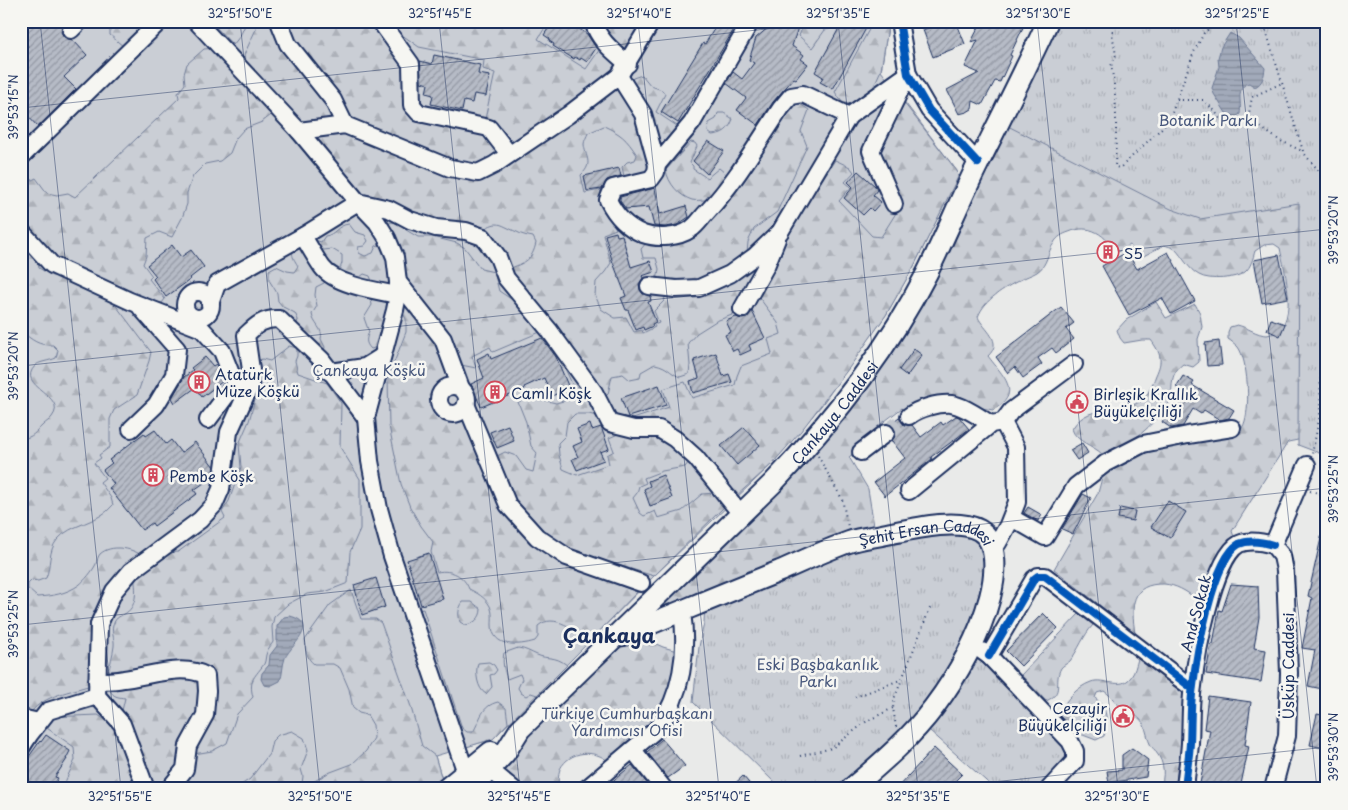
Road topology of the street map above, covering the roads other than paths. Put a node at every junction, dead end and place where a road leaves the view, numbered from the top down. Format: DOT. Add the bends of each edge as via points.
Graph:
graph roads {
  1 [pos="160,21"];
  2 [pos="196,21"];
  3 [pos="281,21"];
  4 [pos="380,21"];
  5 [pos="593,21"];
  6 [pos="652,21"];
  7 [pos="751,21"];
  8 [pos="899,21"];
  9 [pos="1048,21"];
  10 [pos="623,70"];
  11 [pos="908,74"];
  12 [pos="849,116"];
  13 [pos="346,125"];
  14 [pos="299,131"];
  15 [pos="509,154"];
  16 [pos="21,157"];
  17 [pos="978,163"];
  18 [pos="657,165"];
  19 [pos="358,202"];
  20 [pos="894,204"];
  21 [pos="21,231"];
  22 [pos="780,232"];
  23 [pos="303,236"];
  24 [pos="649,286"];
  25 [pos="398,288"];
  26 [pos="136,303"];
  27 [pos="742,309"];
  28 [pos="207,315"];
  29 [pos="381,357"];
  30 [pos="1074,364"];
  31 [pos="330,372"];
  32 [pos="461,388"];
  33 [pos="466,404"];
  34 [pos="908,416"];
  35 [pos="366,418"];
  36 [pos="208,420"];
  37 [pos="997,423"];
  38 [pos="1232,428"];
  39 [pos="131,430"];
  40 [pos="886,433"];
  41 [pos="861,452"];
  42 [pos="1307,465"];
  43 [pos="909,491"];
  44 [pos="741,514"];
  45 [pos="1012,518"];
  46 [pos="1273,545"];
  47 [pos="992,547"];
  48 [pos="641,583"];
  49 [pos="682,612"];
  50 [pos="615,638"];
  51 [pos="972,644"];
  52 [pos="990,656"];
  53 [pos="97,688"];
  54 [pos="1192,688"];
  55 [pos="21,718"];
  56 [pos="39,722"];
  57 [pos="520,729"];
  58 [pos="21,748"];
  59 [pos="633,750"];
  60 [pos="489,769"];
  61 [pos="470,781"];
  62 [pos="146,789"];
  63 [pos="169,789"];
  64 [pos="446,789"];
  65 [pos="513,789"];
  66 [pos="586,789"];
  67 [pos="664,789"];
  68 [pos="851,789"];
  69 [pos="1049,789"];
  70 [pos="1185,789"];
  71 [pos="1273,789"];
  1 -- 16 [label="street"];
  2 -- 14 [label="street"];
  3 -- 13 [label="street" via="288,44 333,100"];
  4 -- 15 [label="street" via="411,64 412,105 419,112 489,128"];
  5 -- 10 [label="street"];
  6 -- 10 [label="street"];
  7 -- 18 [label="street" via="692,123"];
  8 -- 11 [label="street"];
  9 -- 17 [label="main road, Çankaya Caddesi"];
  10 -- 15 [label="street" via="568,115"];
  10 -- 18 [label="street" via="643,114"];
  11 -- 12 [label="street"];
  11 -- 17 [label="street" via="929,110"];
  11 -- 20 [label="street" via="871,151"];
  12 -- 18 [label="street" via="803,94 791,96 726,190 690,230 674,236 660,237 632,230 614,212 608,200 613,188 651,179"];
  12 -- 22 [label="street"];
  13 -- 14 [label="street"];
  13 -- 15 [label="street" via="450,168 478,173"];
  14 -- 19 [label="street"];
  17 -- 44 [label="main road, Çankaya Caddesi" via="926,274 860,381 811,443"];
  19 -- 23 [label="street"];
  19 -- 25 [label="street" via="387,238 395,257"];
  19 -- 44 [label="street" via="388,209 436,228 466,231 483,237 498,257 506,278 550,330 594,392 610,423 634,429 659,429 675,439 696,458"];
  21 -- 26 [label="street" via="52,265"];
  22 -- 24 [label="street" via="730,274 700,288"];
  22 -- 27 [label="street"];
  23 -- 25 [label="street" via="323,268 342,281 371,290"];
  23 -- 28 [label="street" via="217,284"];
  25 -- 29 [label="street"];
  25 -- 32 [label="street" via="444,339"];
  26 -- 28 [label="street"];
  26 -- 39 [label="street" via="177,349 174,375 156,405"];
  28 -- 36 [label="street" via="235,384"];
  29 -- 31 [label="street" via="365,367"];
  29 -- 35 [label="street"];
  30 -- 37 [label="street"];
  31 -- 35 [label="street"];
  31 -- 53 [label="street" via="322,360 279,319 270,318 256,324 246,334 250,386 229,432 221,489 214,505 200,520 131,571 114,592 99,624"];
  32 -- 33 [label="street"];
  32 -- 33 [label="street" via="445,388 439,404 443,410 453,414 460,412"];
  33 -- 48 [label="street" via="508,505 537,537 567,557"];
  34 -- 37 [label="street" via="932,406 952,404"];
  35 -- 61 [label="street" via="370,461 389,547"];
  37 -- 43 [label="street"];
  37 -- 45 [label="street" via="1016,447 1018,491"];
  38 -- 45 [label="street" via="1143,444 1106,463 1076,486 1045,537"];
  40 -- 41 [label="street"];
  42 -- 46 [label="street"];
  44 -- 50 [label="main road, Çankaya Caddesi"];
  45 -- 47 [label="street" via="998,543"];
  46 -- 54 [label="street, And Sokak" via="1263,542 1238,545 1226,560 1211,595"];
  46 -- 71 [label="street, Üsküp Caddesi" via="1282,556 1285,570 1289,674 1287,736"];
  47 -- 49 [label="main road, Şehit Ersan Caddesi" via="981,531 957,526 923,527 850,541"];
  47 -- 51 [label="main road, Şehit Ersan Caddesi" via="991,592"];
  49 -- 50 [label="main road, Şehit Ersan Caddesi"];
  49 -- 59 [label="street" via="685,656 674,696 658,728"];
  50 -- 57 [label="main road, Çankaya Caddesi"];
  51 -- 52 [label="street"];
  51 -- 68 [label="main road, Şehit Ersan Caddesi" via="934,707"];
  52 -- 54 [label="street" via="1034,579 1046,576"];
  52 -- 69 [label="street" via="1075,751 1075,761"];
  53 -- 56 [label="street" via="48,711"];
  53 -- 62 [label="street" via="122,724"];
  53 -- 63 [label="street" via="178,671 198,671 206,676 208,690 204,715 188,746 184,768"];
  54 -- 70 [label="street, And Sokak"];
  55 -- 56 [label="street"];
  56 -- 58 [label="street"];
  57 -- 60 [label="main road, Çankaya Caddesi" via="505,753"];
  57 -- 61 [label="main road, Çankaya Caddesi"];
  59 -- 66 [label="street"];
  59 -- 67 [label="street"];
  60 -- 61 [label="main road, Çankaya Caddesi" via="477,783"];
  60 -- 65 [label="street"];
  61 -- 64 [label="main road, Çankaya Caddesi"];
}
